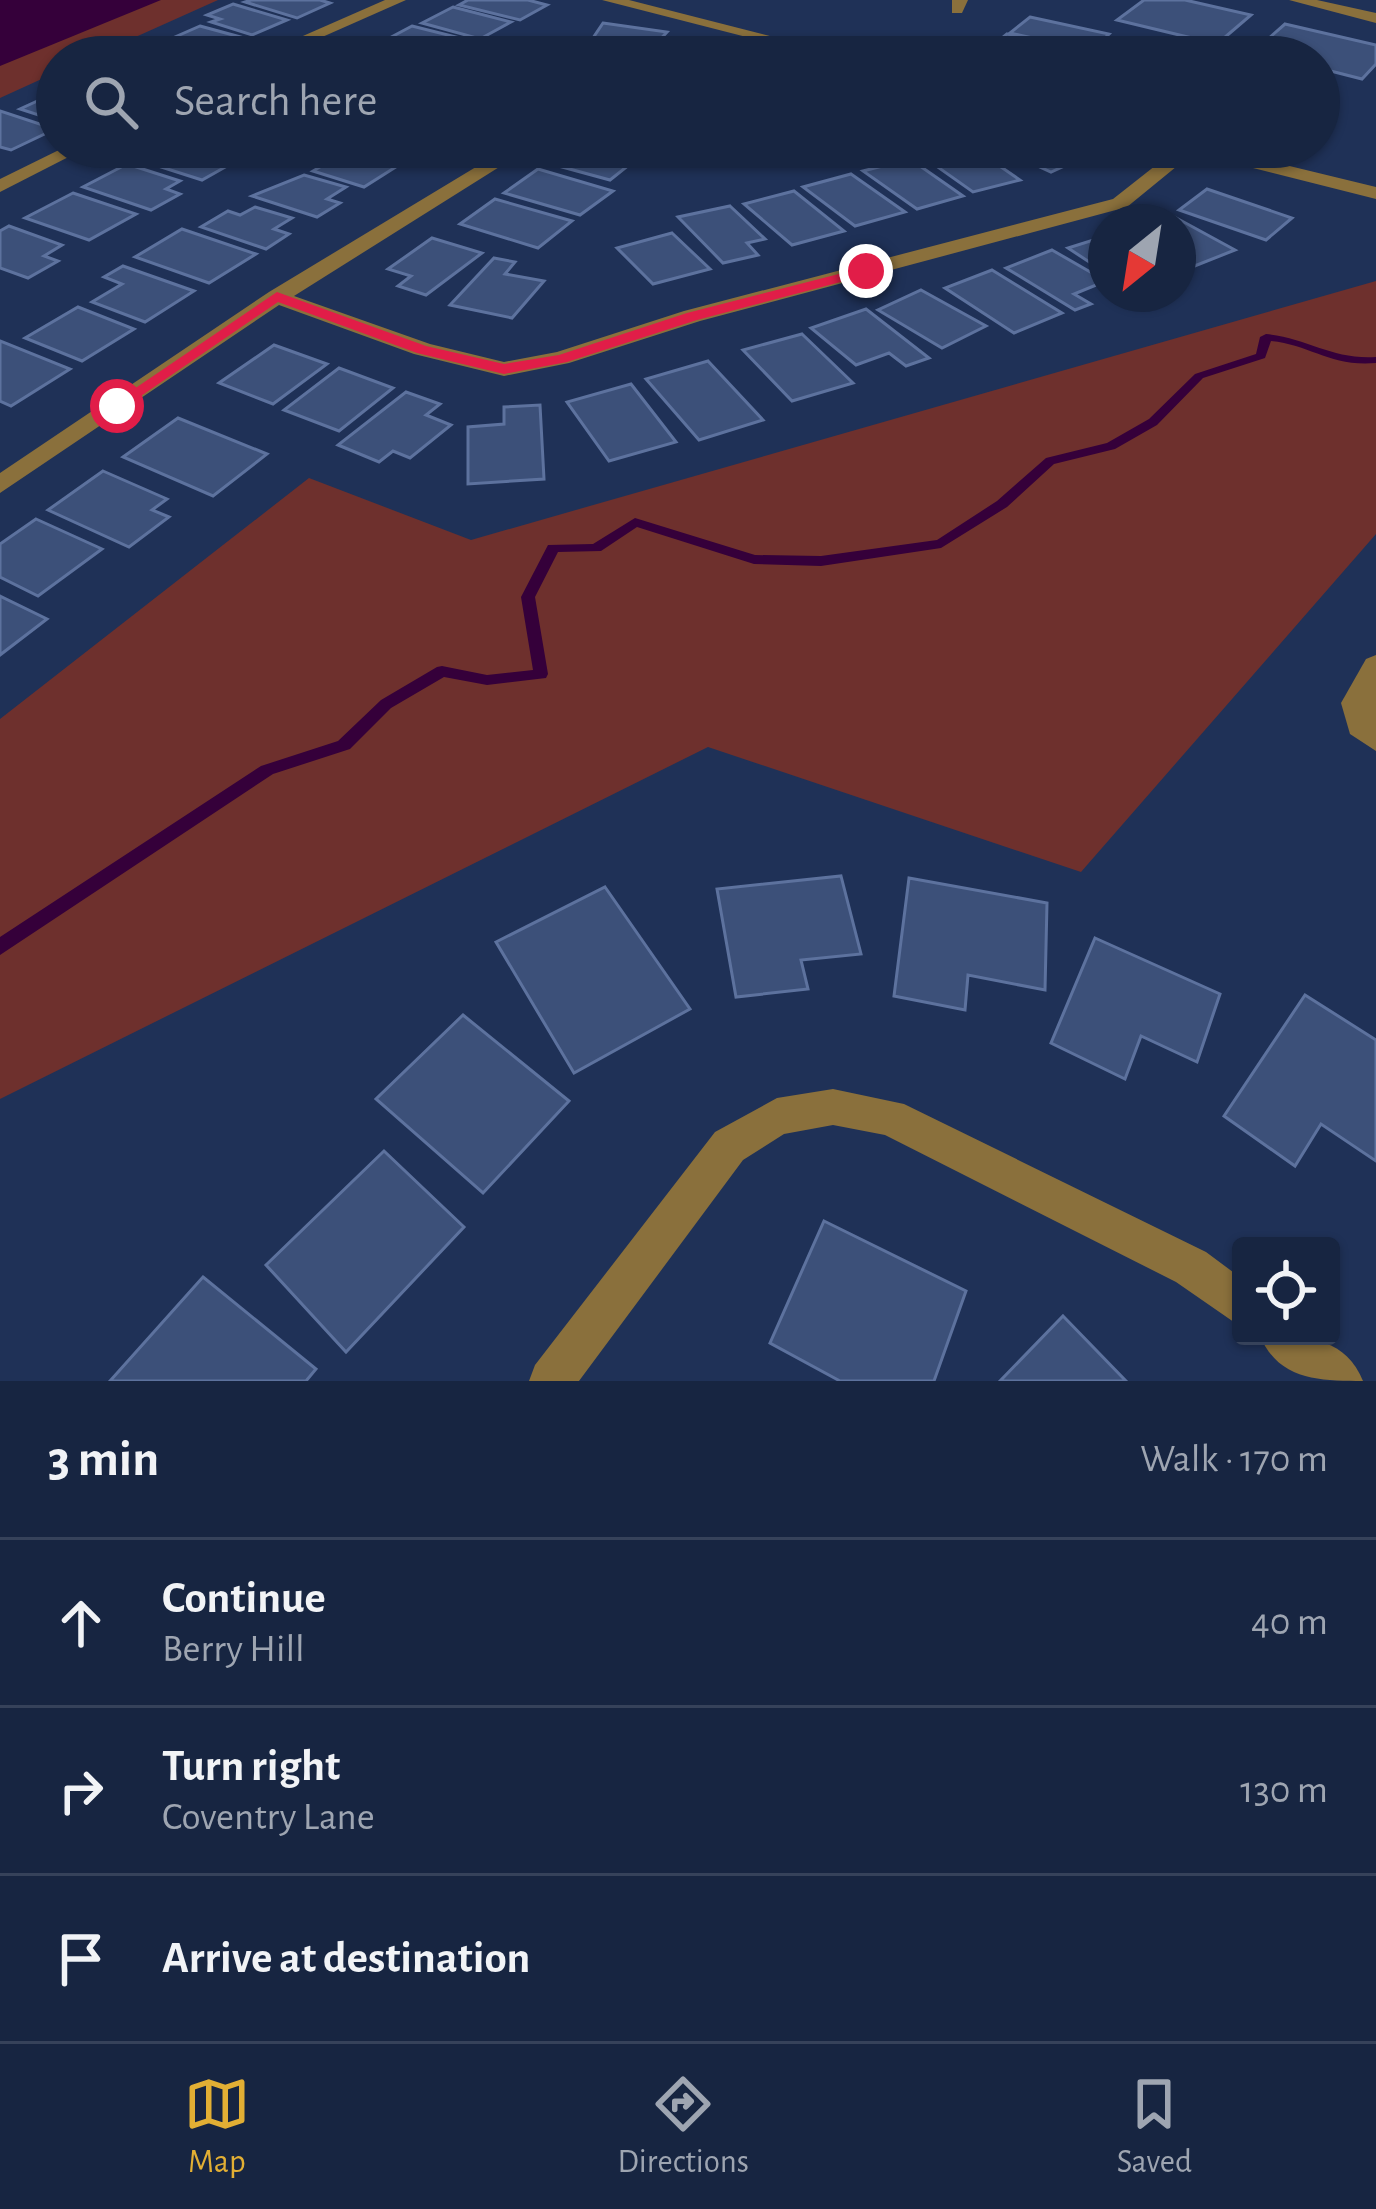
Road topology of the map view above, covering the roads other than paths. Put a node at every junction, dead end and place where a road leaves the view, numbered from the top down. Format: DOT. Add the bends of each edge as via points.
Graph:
graph roads {
  1 [pos="398,0"];
  2 [pos="610,0"];
  3 [pos="683,0"];
  4 [pos="1297,0"];
  5 [pos="1355,6"];
  6 [pos="1376,18"];
  7 [pos="313,36"];
  8 [pos="768,36"];
  9 [pos="794,36"];
  10 [pos="36,168"];
  11 [pos="488,168"];
  12 [pos="1163,168"];
  13 [pos="1275,168"];
  14 [pos="0,186"];
  15 [pos="1376,193"];
  16 [pos="277,297"];
  17 [pos="0,484"];
  18 [pos="1376,666"];
  19 [pos="1376,739"];
  20 [pos="1232,1298"];
  21 [pos="1294,1345"];
  22 [pos="551,1381"];
  23 [pos="1340,1381"];
  1 -- 7 [label="street"];
  2 -- 8 [label="street"];
  3 -- 9 [label="street"];
  4 -- 5 [label="street"];
  5 -- 6 [label="street"];
  10 -- 14 [label="street"];
  11 -- 16 [label="street"];
  12 -- 16 [label="street" via="1120,202 504,369 422,350"];
  13 -- 15 [label="street"];
  16 -- 17 [label="street"];
  18 -- 19 [label="street" via="1356,703 1361,726"];
  20 -- 22 [label="street" via="1191,1267 890,1118 833,1107 777,1117 729,1146"];
  21 -- 23 [label="street"];
}
